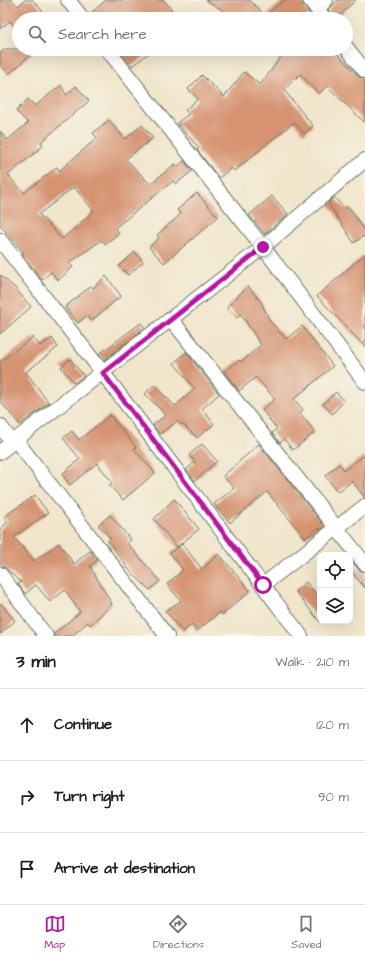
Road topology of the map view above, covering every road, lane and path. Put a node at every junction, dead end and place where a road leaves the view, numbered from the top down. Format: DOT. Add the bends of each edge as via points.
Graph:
graph roads {
  1 [pos="68,0"];
  2 [pos="77,12"];
  3 [pos="353,55"];
  4 [pos="113,56"];
  5 [pos="365,71"];
  6 [pos="365,160"];
  7 [pos="0,240"];
  8 [pos="263,247"];
  9 [pos="171,319"];
  10 [pos="103,373"];
  11 [pos="365,382"];
  12 [pos="0,426"];
  13 [pos="14,441"];
  14 [pos="0,452"];
  15 [pos="365,506"];
  16 [pos="336,528"];
  17 [pos="365,564"];
  18 [pos="0,574"];
  19 [pos="263,585"];
  20 [pos="46,636"];
  21 [pos="167,636"];
  22 [pos="302,636"];
  1 -- 2 [label="street"];
  3 -- 5 [label="street"];
  4 -- 8 [label="street"];
  6 -- 8 [label="street"];
  7 -- 10 [label="street"];
  8 -- 9 [label="street"];
  8 -- 11 [label="street"];
  9 -- 10 [label="street"];
  9 -- 16 [label="street"];
  10 -- 13 [label="street"];
  10 -- 19 [label="street"];
  12 -- 13 [label="street"];
  13 -- 14 [label="street"];
  13 -- 21 [label="street"];
  15 -- 16 [label="street"];
  16 -- 17 [label="street"];
  16 -- 19 [label="street"];
  18 -- 20 [label="street"];
  19 -- 22 [label="street"];
}
